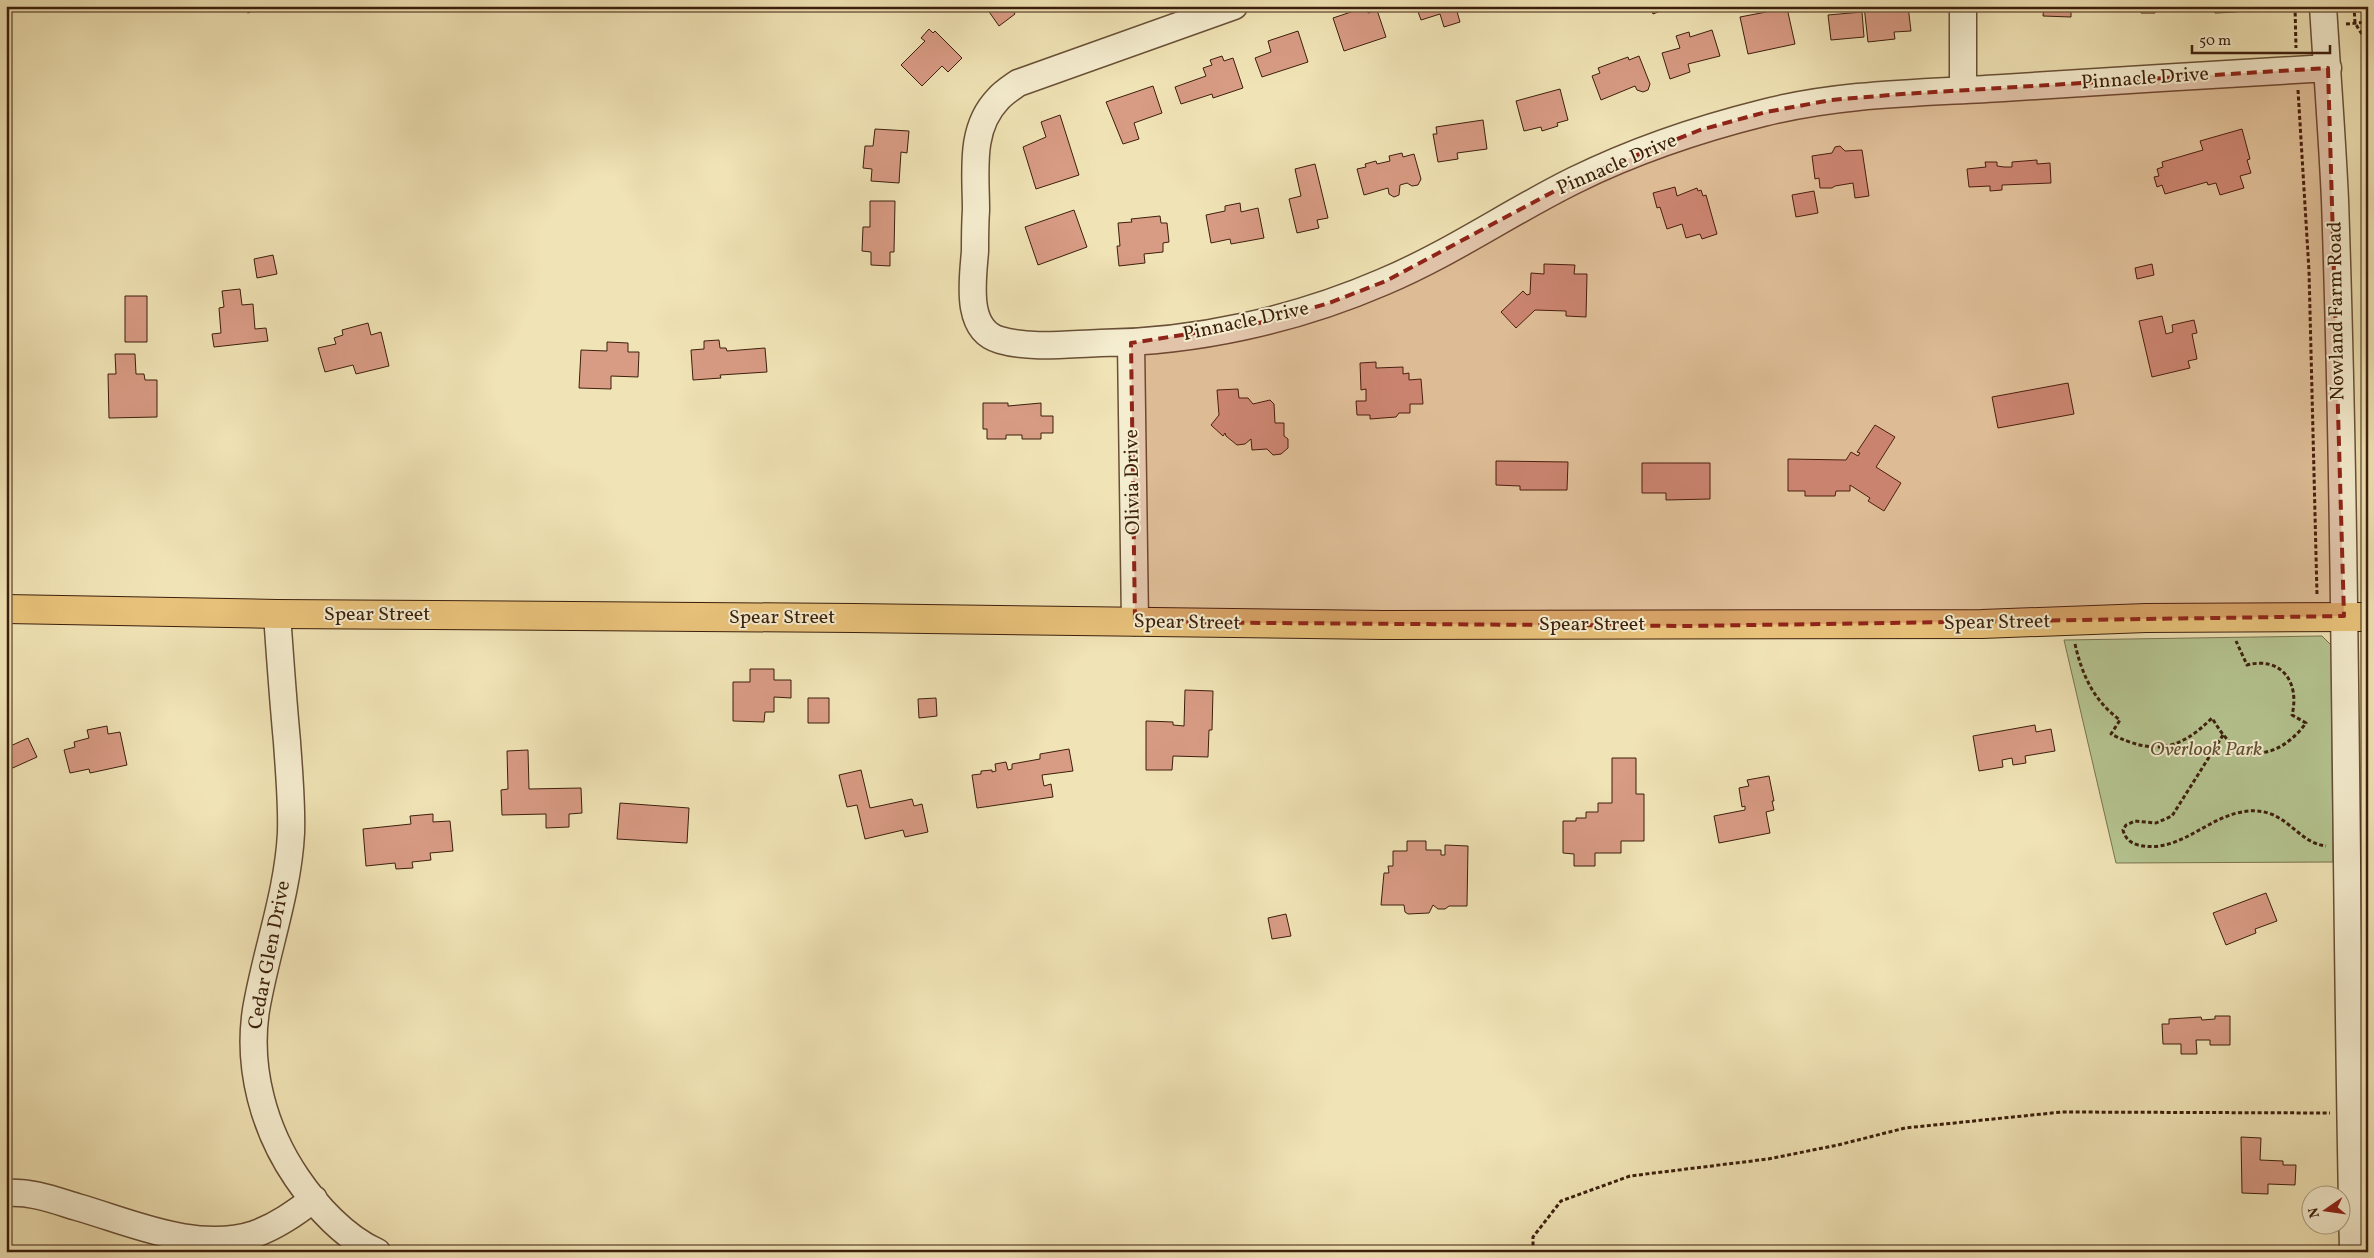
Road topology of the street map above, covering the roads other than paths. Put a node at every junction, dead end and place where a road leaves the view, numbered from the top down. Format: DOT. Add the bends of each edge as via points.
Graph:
graph roads {
  1 [pos="1234,6"];
  2 [pos="1963,6"];
  3 [pos="2323,6"];
  4 [pos="2328,68"];
  5 [pos="1963,90"];
  6 [pos="1131,343"];
  7 [pos="6,609"];
  8 [pos="277,614"];
  9 [pos="2343,616"];
  10 [pos="1135,622"];
  11 [pos="6,1193"];
  12 [pos="314,1199"];
  13 [pos="2355,1251"];
  14 [pos="377,1252"];
  1 -- 6 [label="street, Pinnacle Drive" via="1018,83 997,99 982,122 975,148 972,295 982,327 996,340 1036,344"];
  2 -- 5 [label="street"];
  3 -- 4 [label="street, Nowland Farm Road"];
  4 -- 5 [label="street, Pinnacle Drive"];
  4 -- 9 [label="street, Nowland Farm Road"];
  5 -- 6 [label="street, Pinnacle Drive" via="1831,100 1766,112 1700,130 1578,179 1386,281 1329,303 1264,322"];
  6 -- 10 [label="street, Olivia Drive"];
  7 -- 8 [label="main road, Spear Street"];
  8 -- 10 [label="main road, Spear Street"];
  8 -- 12 [label="street, Cedar Glen Drive" via="291,833 285,881 256,1010 254,1057 272,1133 289,1167"];
  9 -- 10 [label="main road, Spear Street" via="1988,624 1688,626"];
  9 -- 13 [label="street, Nowland Farm Road"];
  11 -- 12 [label="street" via="37,1195 183,1238 216,1241 270,1228"];
  12 -- 14 [label="street, Cedar Glen Drive" via="347,1231"];
}
